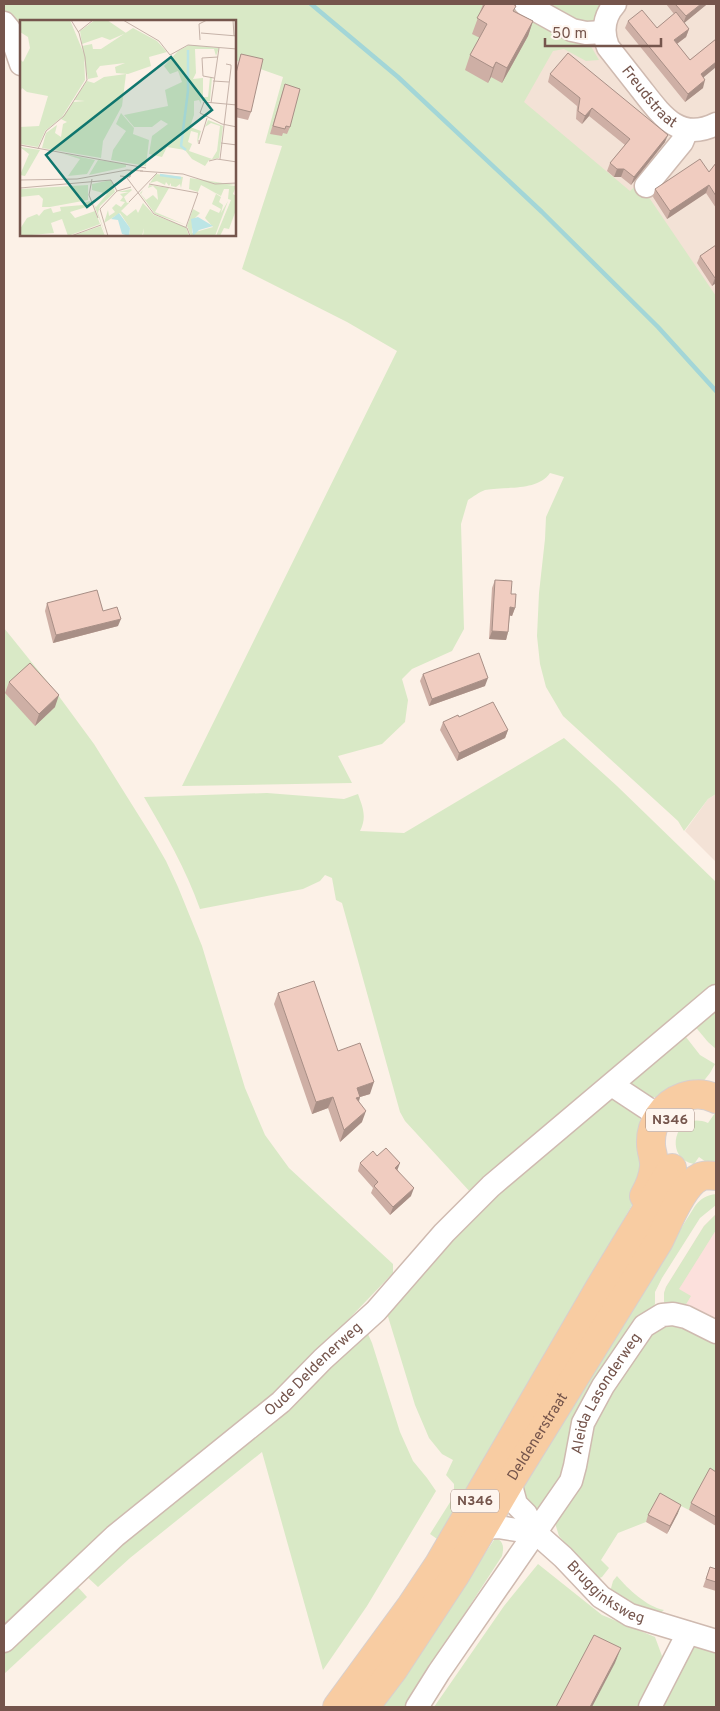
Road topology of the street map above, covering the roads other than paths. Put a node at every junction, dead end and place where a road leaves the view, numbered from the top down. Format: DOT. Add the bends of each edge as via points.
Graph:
graph roads {
  1 [pos="525,4"];
  2 [pos="615,4"];
  3 [pos="4,23"];
  4 [pos="604,32"];
  5 [pos="20,61"];
  6 [pos="716,124"];
  7 [pos="687,130"];
  8 [pos="646,186"];
  9 [pos="716,996"];
  10 [pos="612,1085"];
  11 [pos="712,1092"];
  12 [pos="662,1122"];
  13 [pos="692,1178"];
  14 [pos="716,1332"];
  15 [pos="510,1482"];
  16 [pos="483,1528"];
  17 [pos="536,1533"];
  18 [pos="688,1633"];
  19 [pos="4,1641"];
  20 [pos="716,1641"];
  21 [pos="337,1707"];
  22 [pos="365,1707"];
  23 [pos="417,1707"];
  24 [pos="650,1707"];
  1 -- 4 [label="street" via="572,30"];
  2 -- 4 [label="street" via="607,16"];
  3 -- 5 [label="street"];
  4 -- 7 [label="street, Freudstraat" via="608,47 661,115"];
  6 -- 7 [label="street, Freudstraat" via="700,130"];
  7 -- 8 [label="street, Freudstraat" via="682,142"];
  9 -- 10 [label="street, Oude Deldenerweg"];
  10 -- 12 [label="street"];
  10 -- 19 [label="street, Oude Deldenerweg" via="472,1204 376,1311 280,1402 115,1536"];
  11 -- 12 [label="main road, N346" via="705,1108 694,1107"];
  12 -- 13 [label="main road, N346" via="667,1161"];
  13 -- 15 [label="main road, Deldenerstraat / N346" via="660,1241"];
  13 -- 21 [label="main road, Deldenerstraat / N346" via="600,1287 439,1564"];
  14 -- 17 [label="street, Aleida Lasonderweg" via="673,1314 662,1315 644,1326 603,1386 583,1423 571,1481"];
  15 -- 16 [label="main road, Deldenerstraat / N346"];
  15 -- 17 [label="street, Brugginksweg" via="516,1504 526,1514"];
  16 -- 17 [label="street"];
  16 -- 22 [label="main road, Deldenerstraat / N346" via="436,1606"];
  17 -- 18 [label="street, Brugginksweg" via="614,1607 630,1616"];
  17 -- 23 [label="street"];
  18 -- 20 [label="street, Brugginksweg"];
  18 -- 24 [label="street"];
}
